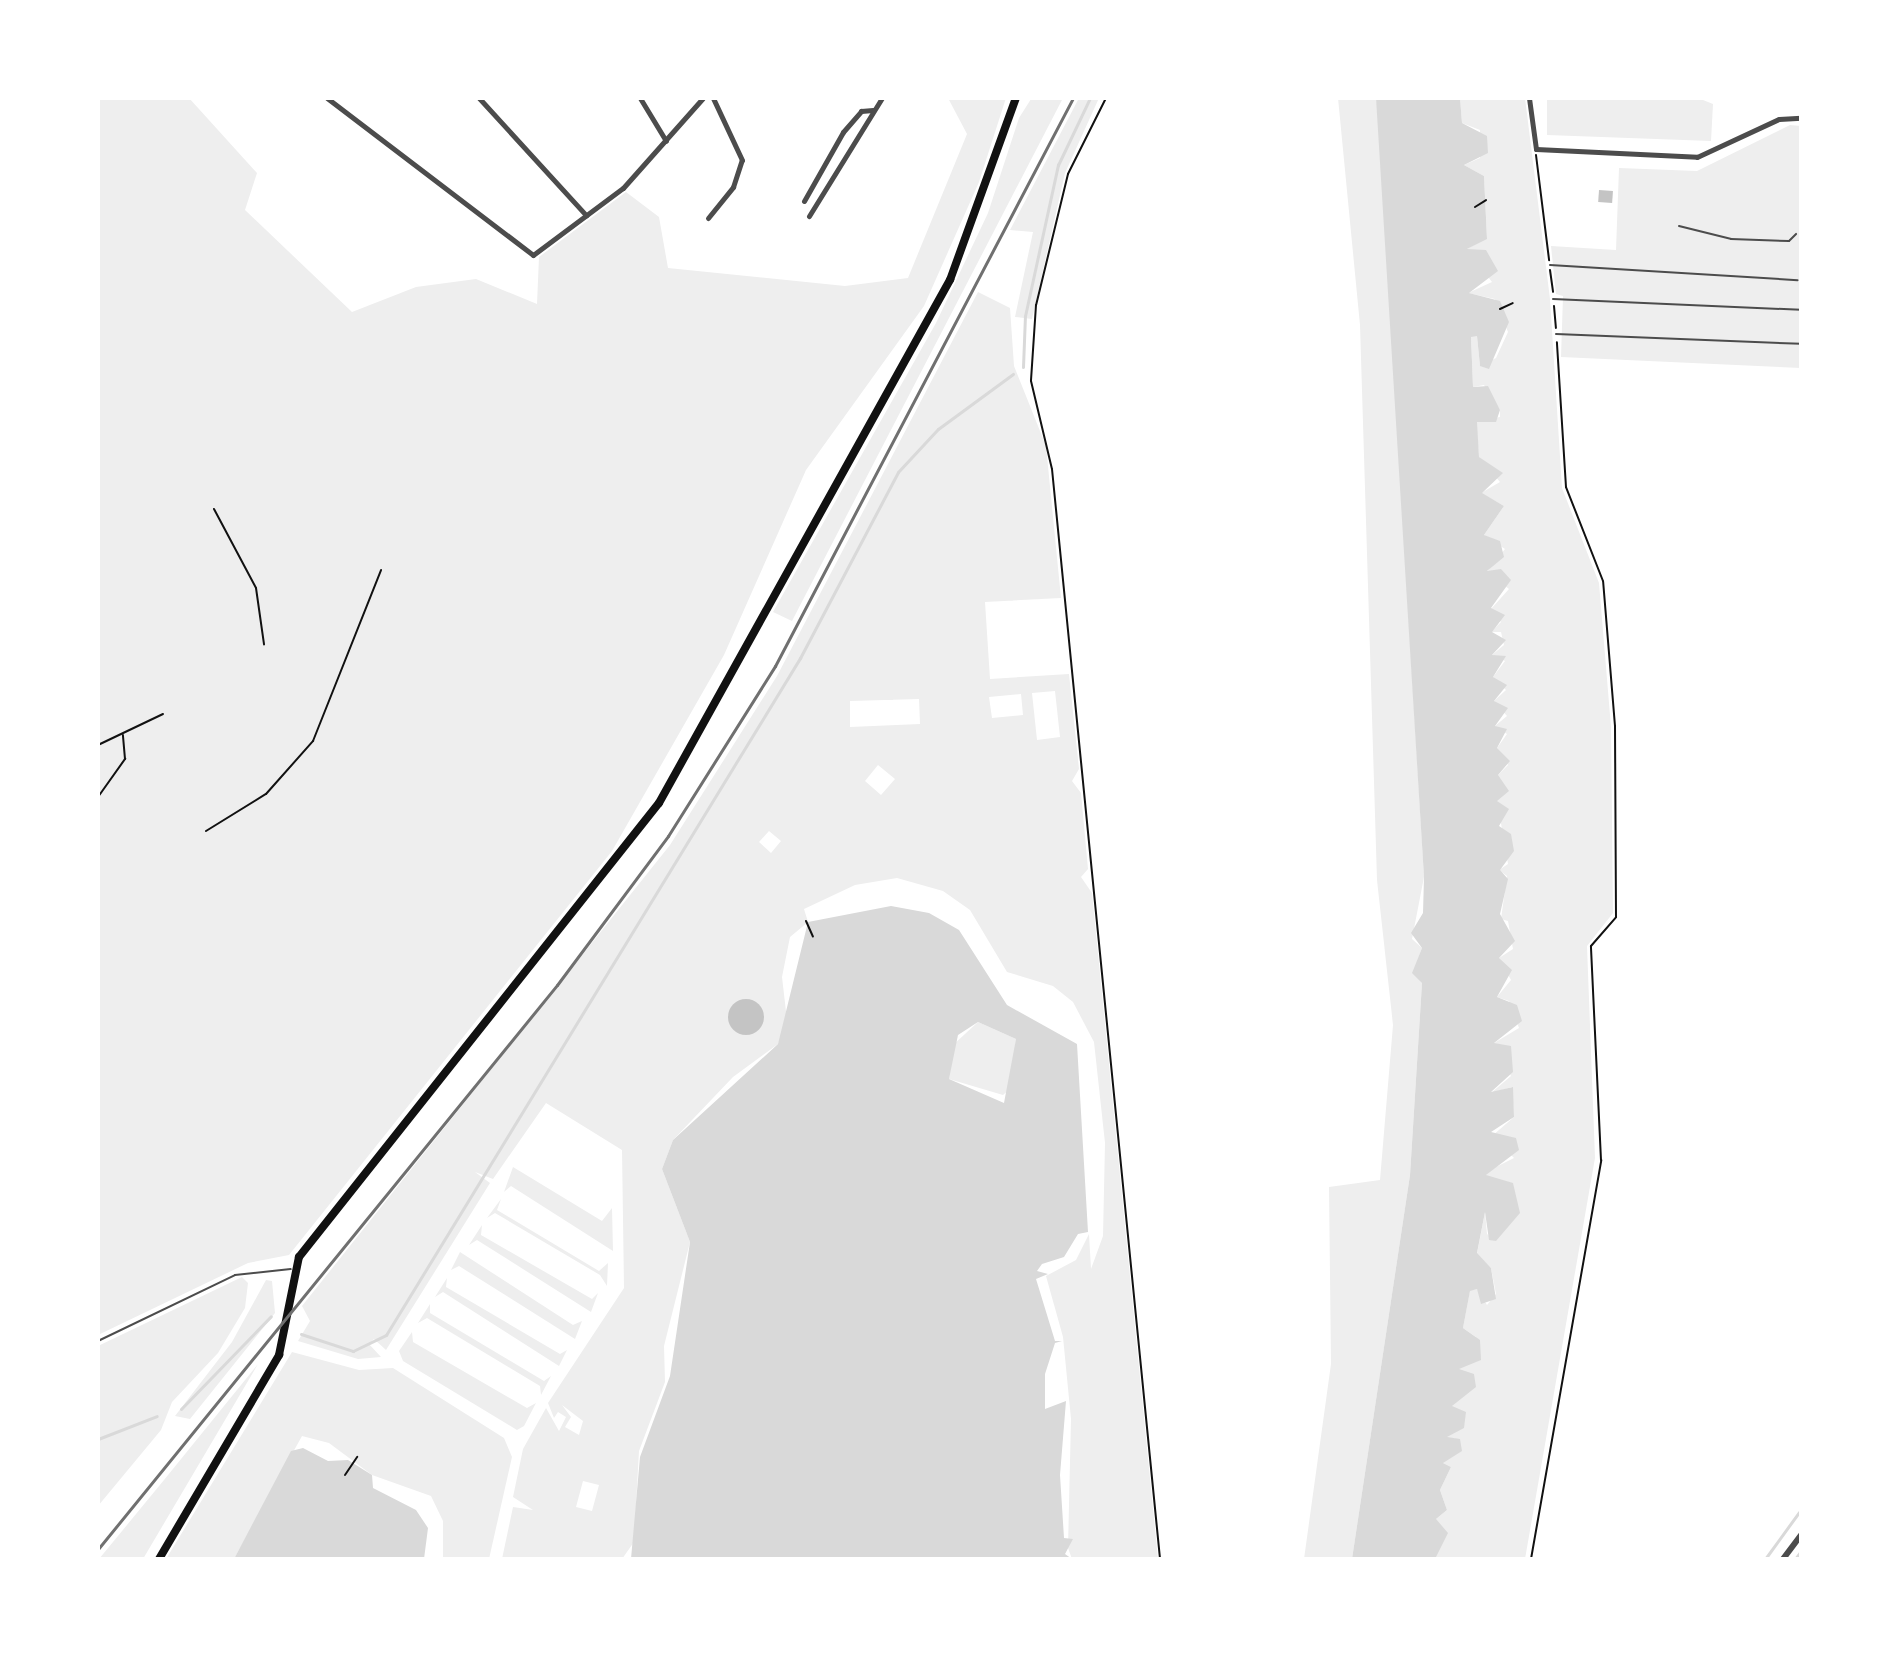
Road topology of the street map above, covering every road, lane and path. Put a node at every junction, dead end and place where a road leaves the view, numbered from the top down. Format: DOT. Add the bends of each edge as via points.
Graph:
graph roads {
  1 [pos="327,98"];
  2 [pos="479,98"];
  3 [pos="640,98"];
  4 [pos="703,98"];
  5 [pos="713,98"];
  6 [pos="882,98"];
  7 [pos="1016,98"];
  8 [pos="1106,98"];
  9 [pos="1529,98"];
  10 [pos="874,110"];
  11 [pos="1801,118"];
  12 [pos="666,141"];
  13 [pos="1536,149"];
  14 [pos="1474,194"];
  15 [pos="1486,200"];
  16 [pos="804,201"];
  17 [pos="1475,201"];
  18 [pos="1475,207"];
  19 [pos="586,215"];
  20 [pos="809,216"];
  21 [pos="708,218"];
  22 [pos="1679,226"];
  23 [pos="1796,234"];
  24 [pos="1550,265"];
  25 [pos="1798,280"];
  26 [pos="1553,299"];
  27 [pos="1513,303"];
  28 [pos="1500,309"];
  29 [pos="1801,310"];
  30 [pos="1556,334"];
  31 [pos="1801,344"];
  32 [pos="214,509"];
  33 [pos="381,570"];
  34 [pos="264,644"];
  35 [pos="163,714"];
  36 [pos="123,735"];
  37 [pos="98,745"];
  38 [pos="98,797"];
  39 [pos="206,831"];
  40 [pos="806,921"];
  41 [pos="813,937"];
  42 [pos="293,1269"];
  43 [pos="98,1341"];
  44 [pos="357,1457"];
  45 [pos="345,1475"];
  46 [pos="1801,1535"];
  47 [pos="159,1559"];
  48 [pos="1160,1559"];
  49 [pos="1531,1559"];
  50 [pos="1783,1559"];
  1 -- 19 [label="street" via="533,255"];
  2 -- 19 [label="street"];
  3 -- 12 [label="street"];
  4 -- 12 [label="street"];
  5 -- 21 [label="street" via="742,160 733,187"];
  6 -- 10 [label="street"];
  7 -- 42 [label="main road" via="950,280 659,803"];
  8 -- 48 [label="path" via="1068,174 1036,305 1031,381 1052,469"];
  9 -- 13 [label="street"];
  10 -- 16 [label="street" via="861,111 843,132"];
  10 -- 20 [label="street"];
  11 -- 13 [label="street" via="1779,119 1697,157"];
  12 -- 19 [label="street"];
  13 -- 24 [label="path"];
  14 -- 17 [label="path"];
  15 -- 17 [label="path"];
  17 -- 18 [label="path"];
  22 -- 23 [label="lane" via="1731,239 1789,241"];
  24 -- 25 [label="lane" via="1670,268"];
  24 -- 26 [label="path"];
  26 -- 29 [label="lane"];
  26 -- 30 [label="path"];
  27 -- 28 [label="path"];
  30 -- 31 [label="lane"];
  30 -- 49 [label="path" via="1566,487 1603,581 1615,726 1616,917 1591,946 1601,1160"];
  32 -- 34 [label="path" via="256,588"];
  33 -- 39 [label="path" via="313,741 266,794"];
  35 -- 36 [label="path"];
  36 -- 37 [label="path"];
  36 -- 38 [label="path" via="125,759"];
  40 -- 41 [label="path"];
  42 -- 43 [label="lane" via="235,1275"];
  42 -- 47 [label="main road" via="279,1355"];
  44 -- 45 [label="path"];
  46 -- 50 [label="street"];
}
